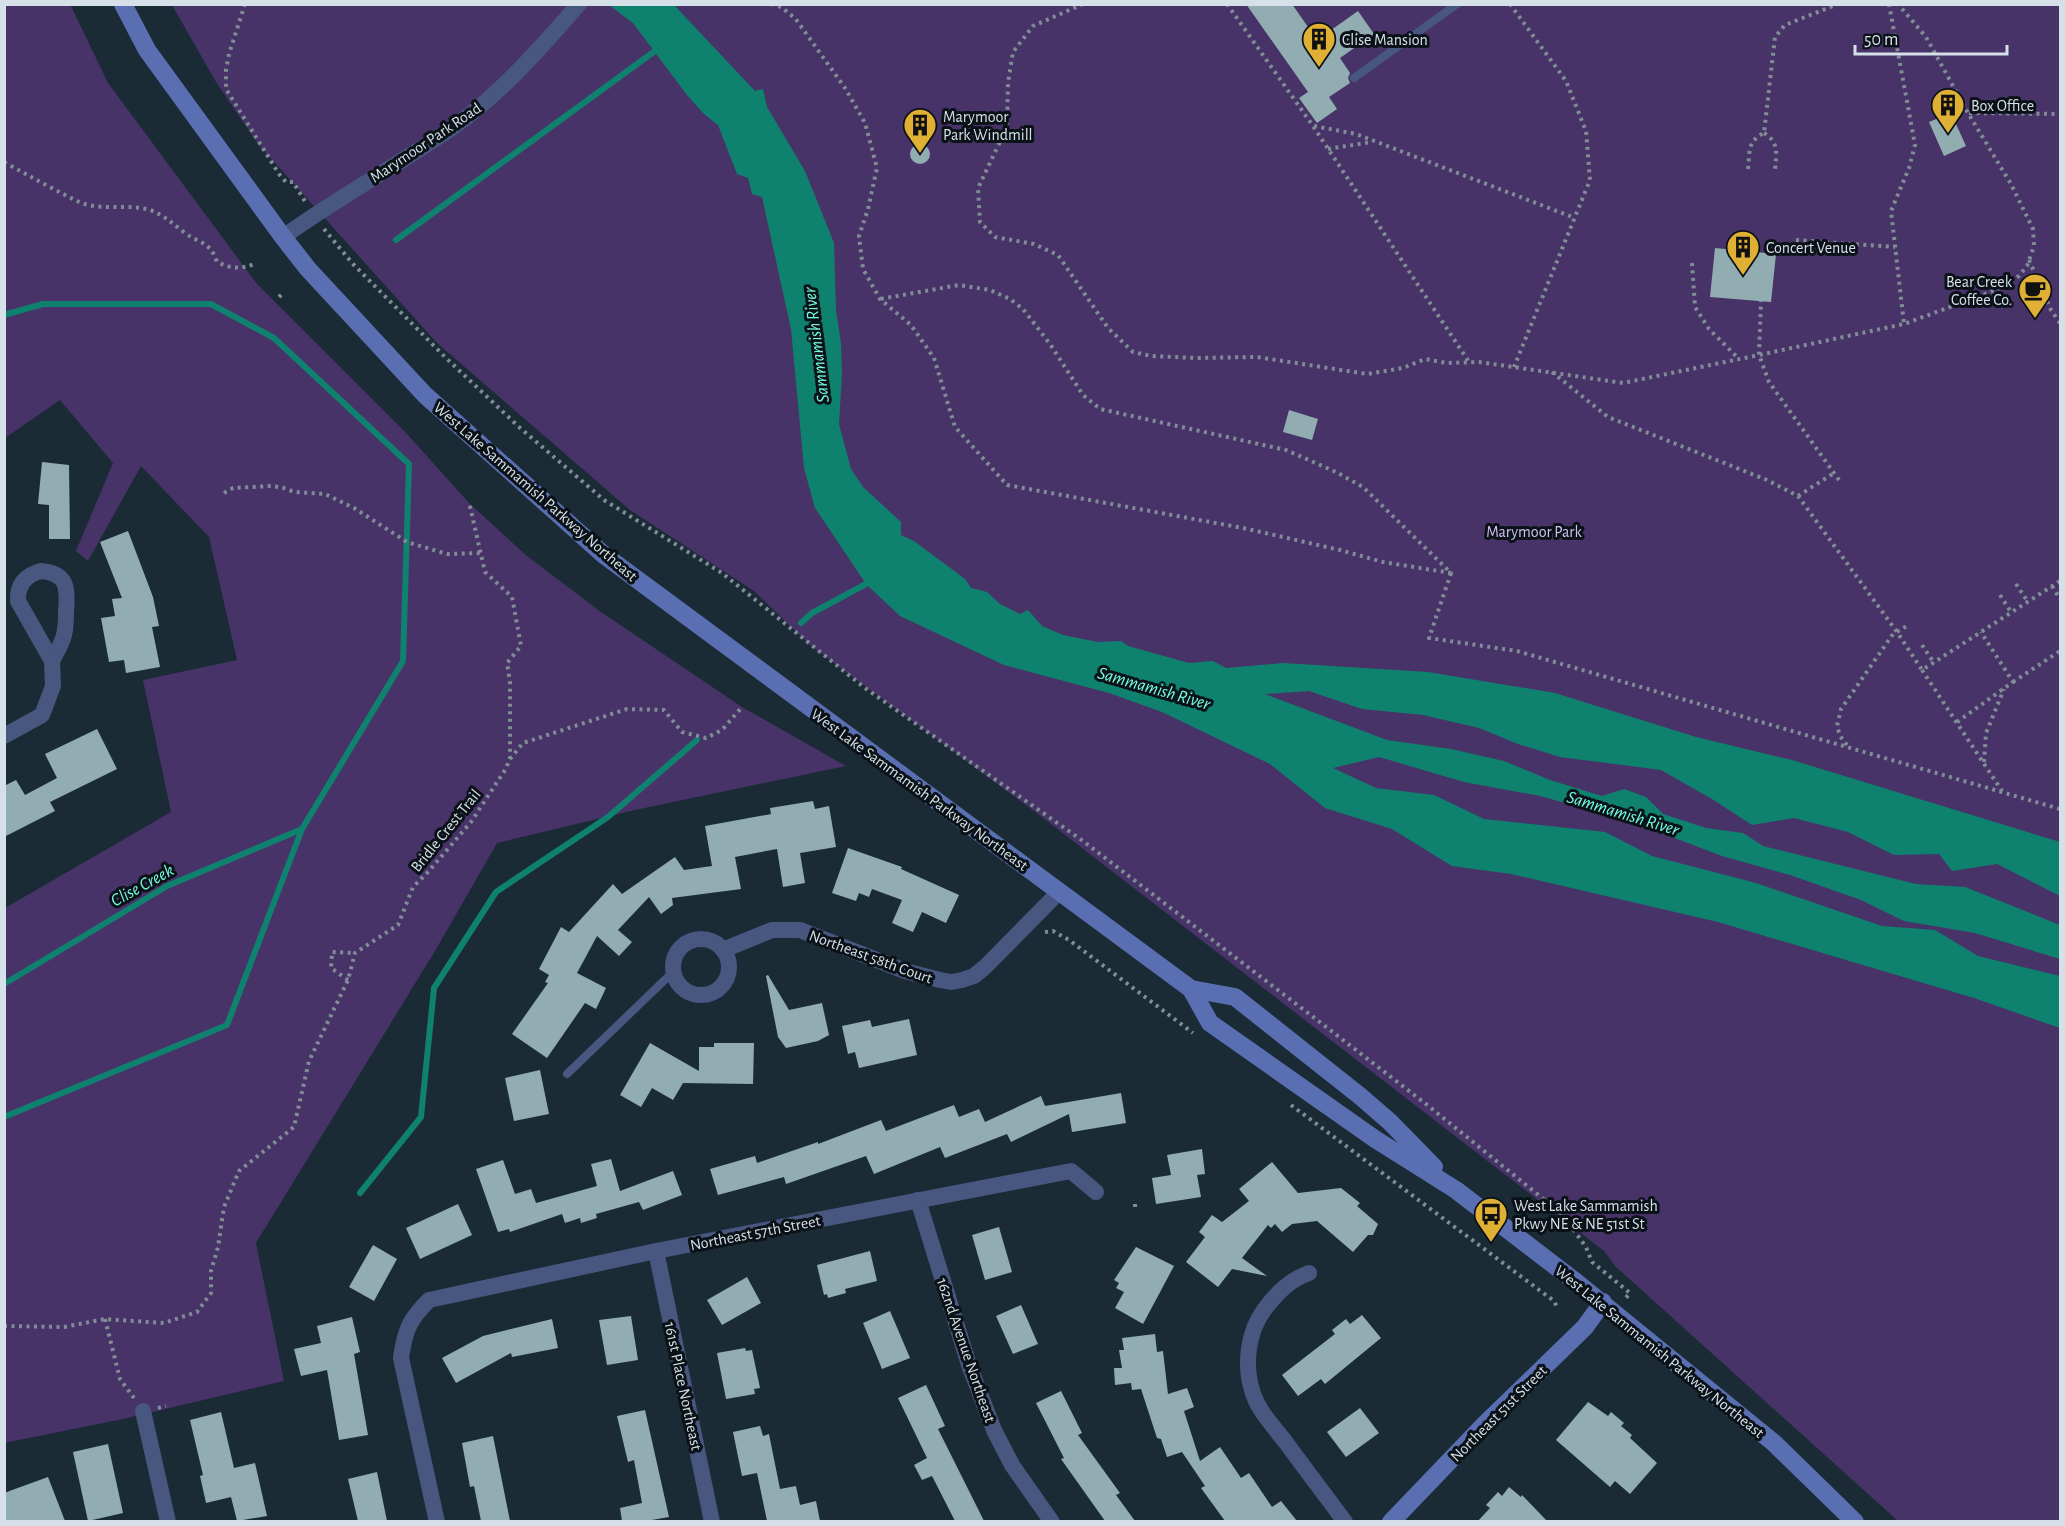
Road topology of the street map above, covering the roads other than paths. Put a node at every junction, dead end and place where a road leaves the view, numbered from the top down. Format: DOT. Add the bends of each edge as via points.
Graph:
graph roads {
  1 [pos="123,4"];
  2 [pos="579,4"];
  3 [pos="1457,4"];
  4 [pos="1354,78"];
  5 [pos="283,237"];
  6 [pos="52,661"];
  7 [pos="4,736"];
  8 [pos="1059,892"];
  9 [pos="723,950"];
  10 [pos="673,972"];
  11 [pos="1191,989"];
  12 [pos="567,1074"];
  13 [pos="1456,1190"];
  14 [pos="1096,1192"];
  15 [pos="918,1200"];
  16 [pos="657,1251"];
  17 [pos="1309,1273"];
  18 [pos="1603,1302"];
  19 [pos="143,1411"];
  20 [pos="168,1521"];
  21 [pos="437,1521"];
  22 [pos="712,1521"];
  23 [pos="1052,1521"];
  24 [pos="1345,1521"];
  25 [pos="1391,1521"];
  26 [pos="1855,1521"];
  1 -- 5 [label="main road, West Lake Sammamish Parkway Northeast" via="147,50"];
  2 -- 5 [label="street, Marymoor Park Road" via="486,102"];
  3 -- 4 [label="lane"];
  5 -- 8 [label="main road, West Lake Sammamish Parkway Northeast" via="425,395 604,555"];
  6 -- 6 [label="street" via="17,593 25,578 41,571 57,575 68,596 64,635"];
  6 -- 7 [label="street" via="53,686 42,715"];
  8 -- 9 [label="street, Northeast 58th Court" via="985,967 974,976 951,982 905,971 800,930 772,930"];
  8 -- 11 [label="main road, West Lake Sammamish Parkway Northeast"];
  9 -- 10 [label="street" via="706,939 687,942 675,956"];
  9 -- 10 [label="street" via="729,972 712,993 685,990"];
  10 -- 12 [label="lane"];
  11 -- 13 [label="main road, West Lake Sammamish Parkway Northeast" via="1210,1023"];
  11 -- 13 [label="main road, West Lake Sammamish Parkway Northeast" via="1234,997 1375,1109"];
  13 -- 18 [label="main road, West Lake Sammamish Parkway Northeast"];
  14 -- 15 [label="street, Northeast 57th Street" via="1071,1171"];
  15 -- 16 [label="street, Northeast 57th Street"];
  15 -- 23 [label="street, 162nd Avenue Northeast" via="969,1365 994,1430 1012,1465"];
  16 -- 21 [label="street, Northeast 57th Street" via="448,1294 429,1300 414,1314 404,1335 401,1358"];
  16 -- 22 [label="street, 161st Place Northeast"];
  17 -- 24 [label="street" via="1296,1278 1275,1296 1257,1319 1248,1360 1252,1390 1267,1418"];
  18 -- 25 [label="main road, Northeast 51st Street" via="1585,1327"];
  18 -- 26 [label="main road, West Lake Sammamish Parkway Northeast" via="1774,1443"];
  19 -- 20 [label="street"];
}
